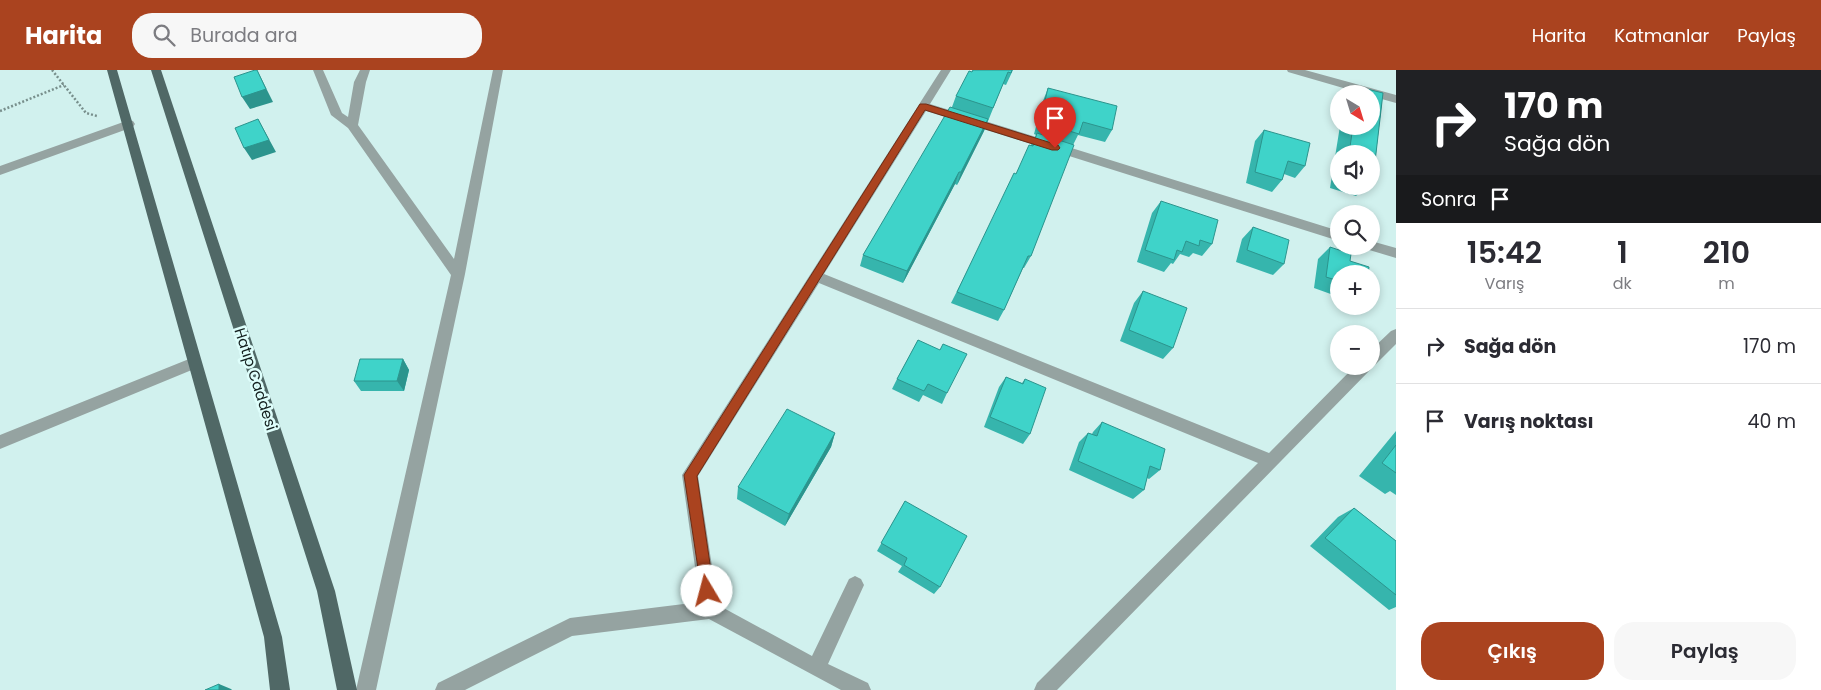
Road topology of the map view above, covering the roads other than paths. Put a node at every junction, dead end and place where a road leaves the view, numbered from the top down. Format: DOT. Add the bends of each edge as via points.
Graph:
graph roads {
  1 [pos="112,70"];
  2 [pos="156,70"];
  3 [pos="318,70"];
  4 [pos="365,70"];
  5 [pos="498,70"];
  6 [pos="946,70"];
  7 [pos="1292,70"];
  8 [pos="1396,99"];
  9 [pos="923,106"];
  10 [pos="129,124"];
  11 [pos="352,125"];
  12 [pos="0,171"];
  13 [pos="1330,233"];
  14 [pos="1380,249"];
  15 [pos="1396,253"];
  16 [pos="458,274"];
  17 [pos="816,276"];
  18 [pos="1396,335"];
  19 [pos="1380,351"];
  20 [pos="194,362"];
  21 [pos="1356,375"];
  22 [pos="0,442"];
  23 [pos="1271,461"];
  24 [pos="855,585"];
  25 [pos="710,610"];
  26 [pos="816,668"];
  27 [pos="280,690"];
  28 [pos="347,690"];
  29 [pos="366,690"];
  30 [pos="445,690"];
  31 [pos="861,690"];
  32 [pos="1044,690"];
  1 -- 10 [label="main road"];
  2 -- 28 [label="main road, Hatıp Caddesi" via="326,591"];
  3 -- 11 [label="street" via="337,115"];
  4 -- 11 [label="street"];
  5 -- 16 [label="street"];
  6 -- 9 [label="street"];
  7 -- 8 [label="street"];
  9 -- 13 [label="street"];
  9 -- 17 [label="street"];
  10 -- 12 [label="street"];
  10 -- 20 [label="main road"];
  11 -- 16 [label="street"];
  14 -- 15 [label="street"];
  16 -- 29 [label="street"];
  17 -- 23 [label="street"];
  17 -- 25 [label="street" via="690,475"];
  18 -- 19 [label="street"];
  20 -- 22 [label="street"];
  20 -- 27 [label="main road" via="273,637"];
  21 -- 23 [label="street"];
  23 -- 32 [label="street"];
  24 -- 26 [label="street"];
  25 -- 26 [label="street"];
  25 -- 30 [label="street" via="570,627"];
  26 -- 31 [label="street"];
}
